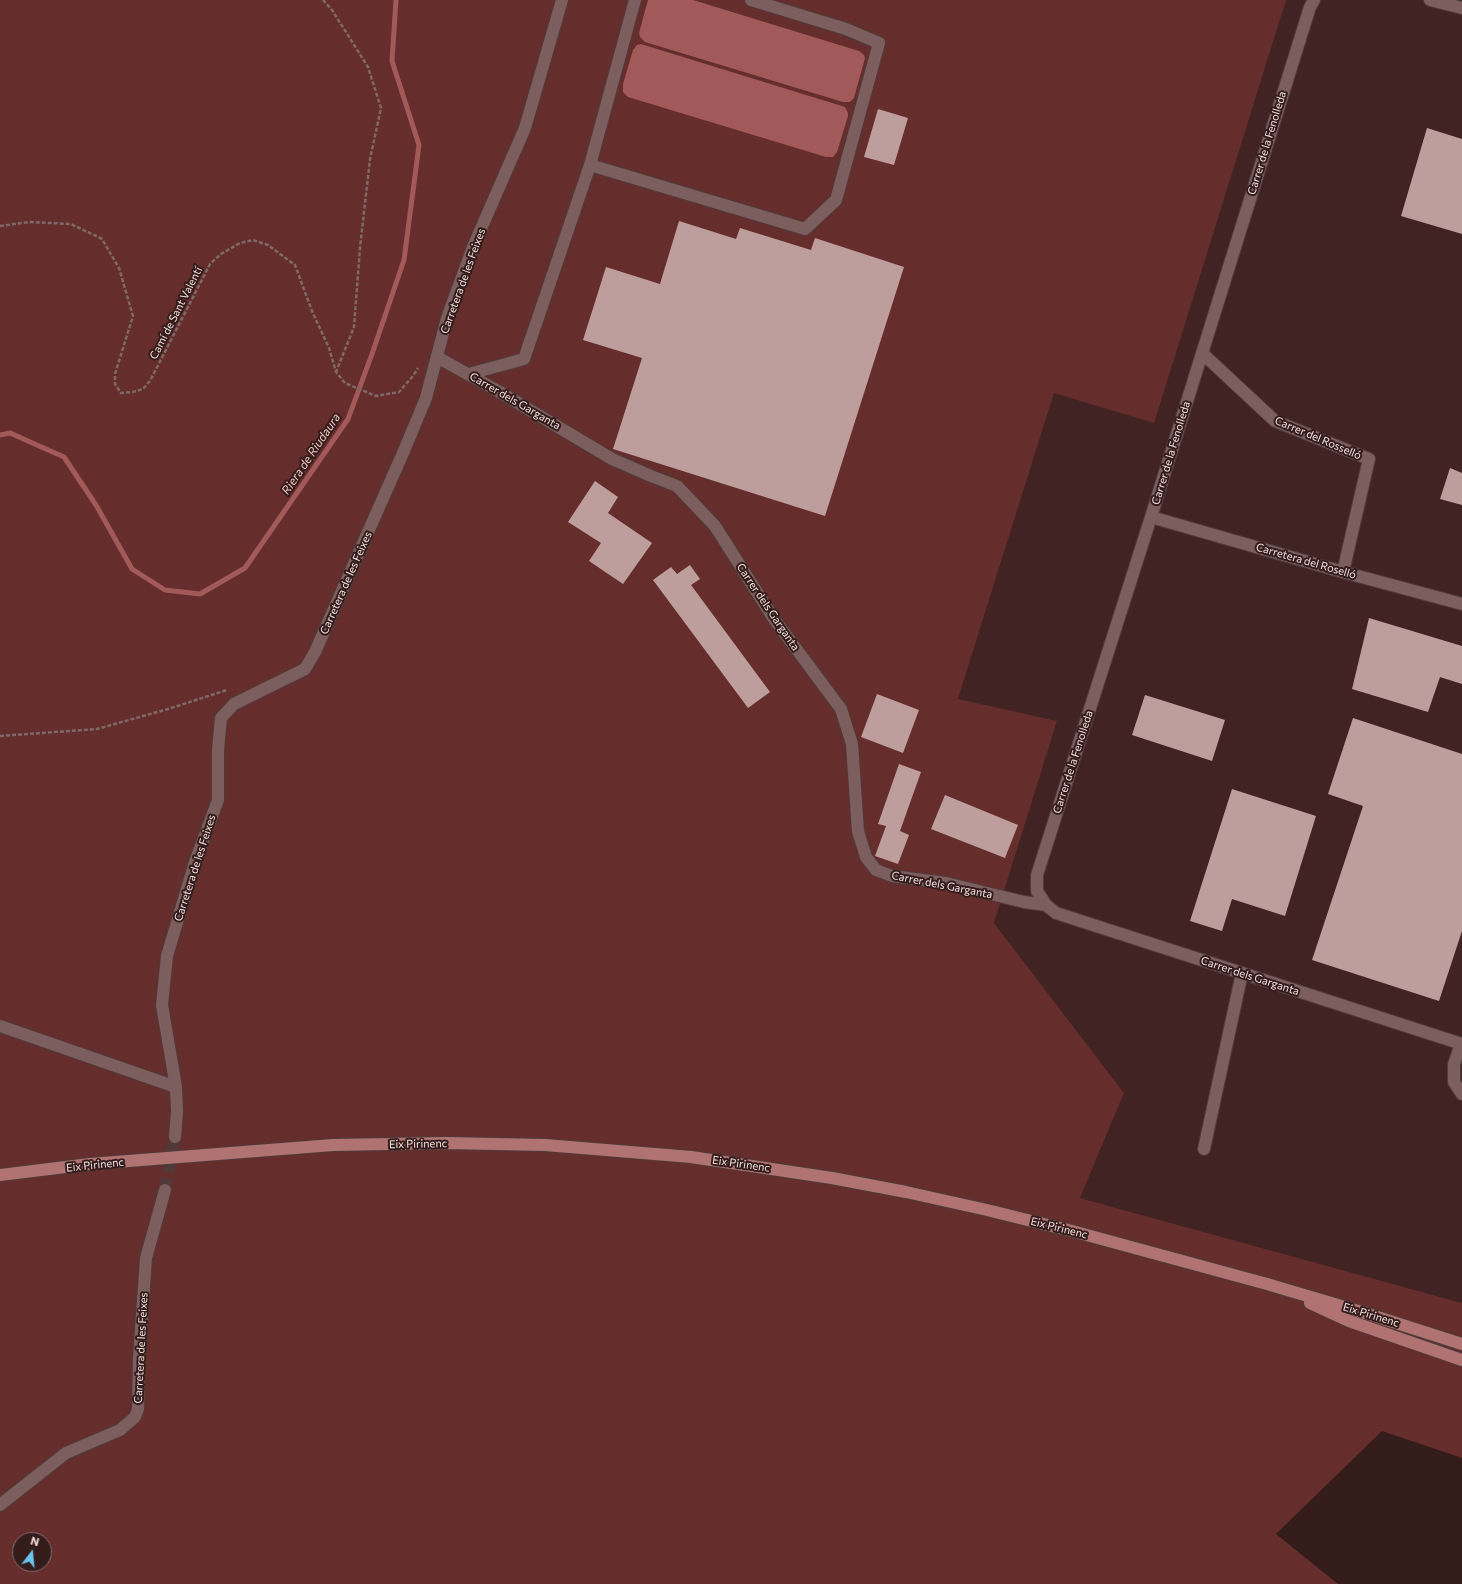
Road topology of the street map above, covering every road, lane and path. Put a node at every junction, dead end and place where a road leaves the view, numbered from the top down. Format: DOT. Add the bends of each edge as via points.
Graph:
graph roads {
  1 [pos="323,0"];
  2 [pos="562,0"];
  3 [pos="634,0"];
  4 [pos="751,0"];
  5 [pos="1314,0"];
  6 [pos="1430,0"];
  7 [pos="1462,8"];
  8 [pos="590,165"];
  9 [pos="0,226"];
  10 [pos="1202,353"];
  11 [pos="438,357"];
  12 [pos="420,363"];
  13 [pos="336,372"];
  14 [pos="469,374"];
  15 [pos="1151,517"];
  16 [pos="1343,572"];
  17 [pos="1462,604"];
  18 [pos="230,689"];
  19 [pos="0,736"];
  20 [pos="1046,905"];
  21 [pos="1242,973"];
  22 [pos="0,1026"];
  23 [pos="1461,1044"];
  24 [pos="176,1087"];
  25 [pos="1462,1094"];
  26 [pos="175,1137"];
  27 [pos="1204,1149"];
  28 [pos="29,1172"];
  29 [pos="0,1175"];
  30 [pos="0,1180"];
  31 [pos="165,1190"];
  32 [pos="1267,1284"];
  33 [pos="1459,1342"];
  34 [pos="1462,1360"];
  35 [pos="0,1505"];
  1 -- 13 [label="path" via="368,67 381,108 370,160 354,327"];
  2 -- 11 [label="street, Carretera de les Feixes" via="525,128 473,247 447,318"];
  3 -- 8 [label="street"];
  4 -- 8 [label="street" via="846,29 878,43 836,200 805,229"];
  5 -- 10 [label="street, Carrer de la Fenolleda"];
  6 -- 7 [label="street"];
  8 -- 14 [label="street" via="524,359"];
  9 -- 13 [label="path, Camí de Sant Valentí" via="29,222 71,224 102,239 119,268 133,316 115,374 115,384 121,392 144,389 150,381 210,264 240,243 253,240 268,245 296,265"];
  10 -- 15 [label="street, Carrer de la Fenolleda"];
  10 -- 16 [label="street, Carrer del Rosselló" via="1275,421 1369,459"];
  11 -- 14 [label="street, Carrer dels Garganta"];
  11 -- 24 [label="street, Carretera de les Feixes" via="426,398 403,453 309,663 304,669 234,704 221,718 218,800 195,862 167,956 162,1005"];
  12 -- 13 [label="path, Camí de Sant Valentí" via="399,392 376,396 345,384"];
  14 -- 20 [label="street, Carrer dels Garganta" via="612,459 677,486 715,526 774,618 841,709 852,744 858,831 866,857 876,870 892,876 946,883"];
  15 -- 16 [label="street, Carretera del Roselló"];
  15 -- 20 [label="street, Carrer de la Fenolleda" via="1037,875 1037,891"];
  16 -- 17 [label="street, Carretera del Roselló"];
  18 -- 19 [label="path" via="168,710 97,729"];
  20 -- 21 [label="street, Carrer dels Garganta" via="1056,913"];
  21 -- 23 [label="street, Carrer dels Garganta"];
  21 -- 27 [label="street"];
  22 -- 24 [label="street"];
  23 -- 25 [label="street, Carrer dels Garganta" via="1454,1064 1454,1082"];
  24 -- 26 [label="street, Carretera de les Feixes" via="178,1112"];
  28 -- 29 [label="main road, Eix Pirinenc"];
  28 -- 30 [label="street"];
  28 -- 32 [label="main road, Eix Pirinenc" via="90,1164 332,1145 446,1143 545,1145 619,1150 769,1168 906,1192 1072,1231"];
  31 -- 35 [label="street, Carretera de les Feixes" via="146,1258 138,1409 135,1417 120,1430 66,1453"];
  32 -- 33 [label="main road, Eix Pirinenc"];
  32 -- 34 [label="main road" via="1349,1321"];
}
